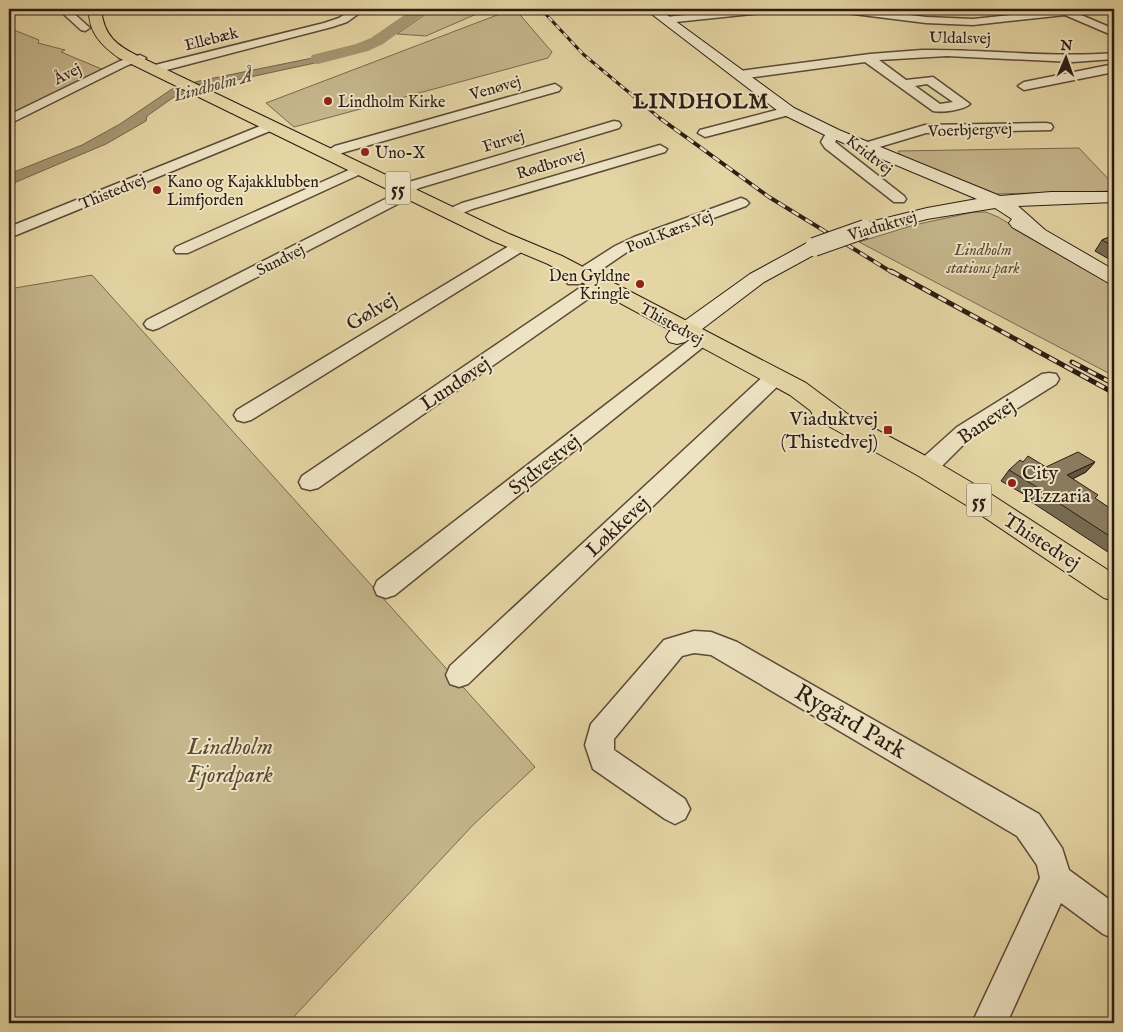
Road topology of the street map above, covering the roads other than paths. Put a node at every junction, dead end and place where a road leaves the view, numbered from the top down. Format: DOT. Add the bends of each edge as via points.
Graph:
graph roads {
  1 [pos="63,9"];
  2 [pos="95,9"];
  3 [pos="107,9"];
  4 [pos="360,9"];
  5 [pos="651,9"];
  6 [pos="770,9"];
  7 [pos="838,9"];
  8 [pos="1063,10"];
  9 [pos="666,20"];
  10 [pos="1114,25"];
  11 [pos="85,28"];
  12 [pos="1103,28"];
  13 [pos="1114,33"];
  14 [pos="1114,56"];
  15 [pos="136,59"];
  16 [pos="869,59"];
  17 [pos="1052,61"];
  18 [pos="1114,68"];
  19 [pos="1031,69"];
  20 [pos="155,70"];
  21 [pos="740,75"];
  22 [pos="1077,75"];
  23 [pos="904,84"];
  24 [pos="1024,86"];
  25 [pos="555,88"];
  26 [pos="964,104"];
  27 [pos="788,111"];
  28 [pos="9,120"];
  29 [pos="614,125"];
  30 [pos="270,126"];
  31 [pos="1046,127"];
  32 [pos="998,128"];
  33 [pos="705,133"];
  34 [pos="833,134"];
  35 [pos="866,147"];
  36 [pos="660,149"];
  37 [pos="329,154"];
  38 [pos="360,169"];
  39 [pos="405,192"];
  40 [pos="1114,197"];
  41 [pos="899,199"];
  42 [pos="990,202"];
  43 [pos="741,203"];
  44 [pos="452,214"];
  45 [pos="9,232"];
  46 [pos="519,247"];
  47 [pos="182,250"];
  48 [pos="1114,278"];
  49 [pos="587,282"];
  50 [pos="152,323"];
  51 [pos="690,338"];
  52 [pos="1049,379"];
  53 [pos="771,381"];
  54 [pos="244,415"];
  55 [pos="926,468"];
  56 [pos="310,482"];
  57 [pos="386,588"];
  58 [pos="1114,589"];
  59 [pos="459,675"];
  60 [pos="675,809"];
  61 [pos="1056,880"];
  62 [pos="1114,923"];
  63 [pos="989,1023"];
  1 -- 11 [label="street"];
  2 -- 15 [label="main road, Thistedvej / 55" via="103,36 119,53"];
  3 -- 15 [label="main road, Thistedvej / 55" via="115,33"];
  4 -- 20 [label="street, Ellebæk" via="328,25"];
  5 -- 9 [label="street"];
  6 -- 9 [label="street"];
  7 -- 8 [label="street" via="926,20 973,22"];
  8 -- 12 [label="street"];
  9 -- 21 [label="street"];
  10 -- 12 [label="street"];
  12 -- 13 [label="street"];
  14 -- 17 [label="street, Uldalsvej"];
  15 -- 20 [label="main road, Thistedvej / 55"];
  15 -- 28 [label="street, Åvej"];
  16 -- 17 [label="street, Uldalsvej" via="947,52"];
  16 -- 21 [label="street, Uldalsvej"];
  16 -- 23 [label="street"];
  17 -- 19 [label="street, Uldalsvej"];
  17 -- 22 [label="street, Uldalsvej"];
  18 -- 22 [label="street"];
  20 -- 30 [label="main road, Thistedvej / 55"];
  21 -- 27 [label="street"];
  22 -- 24 [label="street"];
  23 -- 26 [label="street" via="929,80"];
  23 -- 26 [label="street" via="938,108"];
  25 -- 37 [label="street, Venøvej"];
  26 -- 32 [label="street"];
  27 -- 33 [label="street"];
  27 -- 34 [label="street"];
  29 -- 39 [label="street, Furvej" via="414,185"];
  30 -- 37 [label="main road, Thistedvej / 55"];
  30 -- 45 [label="street, Thistedvej"];
  31 -- 32 [label="street, Voerbjergvej"];
  32 -- 35 [label="street, Voerbjergvej" via="926,129"];
  34 -- 35 [label="street"];
  34 -- 41 [label="street, Kridtvej" via="828,142 830,145"];
  35 -- 42 [label="street"];
  36 -- 44 [label="street, Rødbrovej" via="467,206"];
  37 -- 38 [label="main road, Thistedvej / 55"];
  38 -- 39 [label="main road, Thistedvej / 55"];
  38 -- 47 [label="street"];
  39 -- 44 [label="main road, Thistedvej / 55"];
  39 -- 50 [label="street, Sundvej"];
  40 -- 42 [label="street, Viaduktvej"];
  42 -- 48 [label="street"];
  42 -- 51 [label="street, Viaduktvej, bridge" via="933,211 866,228 814,247 757,278"];
  43 -- 49 [label="street, Poul Kærs Vej" via="621,249"];
  44 -- 46 [label="main road, Thistedvej / 55"];
  46 -- 49 [label="main road, Thistedvej / 55"];
  46 -- 54 [label="street, Gølvej"];
  49 -- 51 [label="main road, Thistedvej / 55"];
  49 -- 56 [label="street, Lundøvej"];
  51 -- 53 [label="main road, Thistedvej / 55"];
  51 -- 57 [label="street, Sydvestvej"];
  52 -- 55 [label="street, Banevej" via="964,432"];
  53 -- 55 [label="main road, Thistedvej / 55" via="798,390 839,419"];
  53 -- 59 [label="street, Løkkevej"];
  55 -- 58 [label="main road, Thistedvej / 55"];
  60 -- 61 [label="street, Rygård Park" via="603,759 599,745 601,733 673,648 702,640 746,661 1028,825 1051,859"];
  61 -- 62 [label="street"];
  61 -- 63 [label="street"];
}
